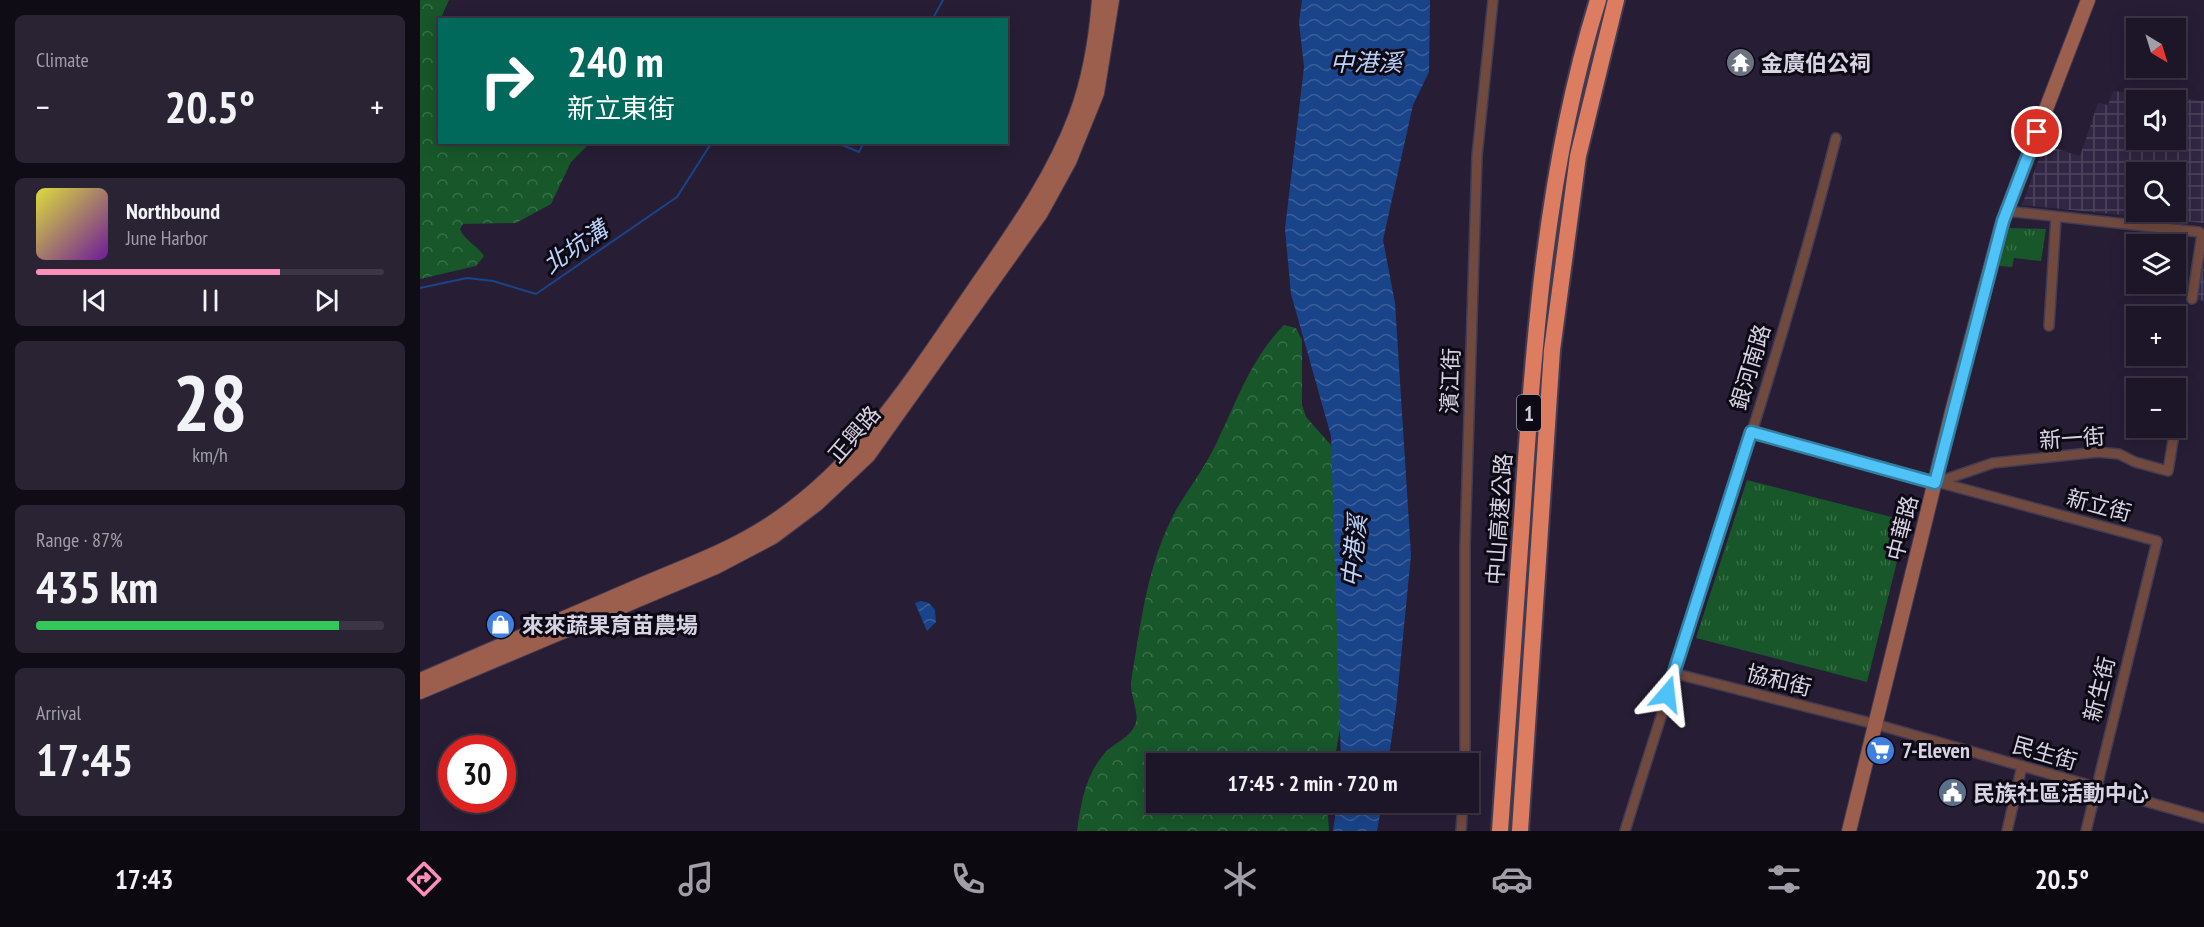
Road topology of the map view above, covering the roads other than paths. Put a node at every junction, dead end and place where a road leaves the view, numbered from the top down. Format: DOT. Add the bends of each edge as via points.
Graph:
graph roads {
  1 [pos="1099,0"];
  2 [pos="1112,0"];
  3 [pos="1493,0"];
  4 [pos="1598,0"];
  5 [pos="1616,0"];
  6 [pos="2088,0"];
  7 [pos="1836,138"];
  8 [pos="2006,211"];
  9 [pos="2056,217"];
  10 [pos="2192,300"];
  11 [pos="2049,326"];
  12 [pos="1751,432"];
  13 [pos="2173,438"];
  14 [pos="1935,483"];
  15 [pos="2133,636"];
  16 [pos="1673,673"];
  17 [pos="420,680"];
  18 [pos="420,692"];
  19 [pos="1875,724"];
  20 [pos="1465,753"];
  21 [pos="2022,766"];
  22 [pos="2095,787"];
  23 [pos="1462,813"];
  24 [pos="2204,818"];
  25 [pos="1461,831"];
  26 [pos="1500,831"];
  27 [pos="1520,831"];
  28 [pos="1625,831"];
  29 [pos="1849,831"];
  30 [pos="2007,831"];
  31 [pos="2086,831"];
  1 -- 17 [label="main road, 正興路" via="1089,75 1051,172 941,338 862,446 818,490 772,523 721,551"];
  2 -- 18 [label="main road, 正興路" via="1097,93 1070,162 1041,213 868,456 818,504 773,537 716,567"];
  3 -- 20 [label="street, 濱江街" via="1477,168 1465,546"];
  4 -- 26 [label="highway, 中山高速公路 / 1" via="1564,136 1533,353"];
  5 -- 27 [label="highway, 中山高速公路 / 1" via="1578,156 1553,338"];
  6 -- 8 [label="main road, 中華路"];
  7 -- 12 [label="street, 銀河南路" via="1815,222"];
  8 -- 9 [label="street"];
  8 -- 14 [label="main road, 中華路"];
  9 -- 10 [label="street" via="2199,232 2202,234"];
  9 -- 11 [label="street"];
  12 -- 14 [label="street"];
  12 -- 16 [label="street, 銀河南路"];
  13 -- 14 [label="street, 新一街" via="2168,471 2119,454 2098,452 1993,463"];
  14 -- 15 [label="street, 新立街" via="2157,541"];
  14 -- 19 [label="main road, 中華路"];
  15 -- 22 [label="street, 新生街"];
  16 -- 19 [label="street, 協和街"];
  16 -- 28 [label="street, 銀河南路"];
  19 -- 21 [label="street, 民生街"];
  19 -- 29 [label="main road, 中華路"];
  21 -- 22 [label="street, 民生街"];
  21 -- 30 [label="street"];
  22 -- 24 [label="street, 民生街"];
  22 -- 31 [label="street, 新生街"];
  23 -- 25 [label="street"];
}
